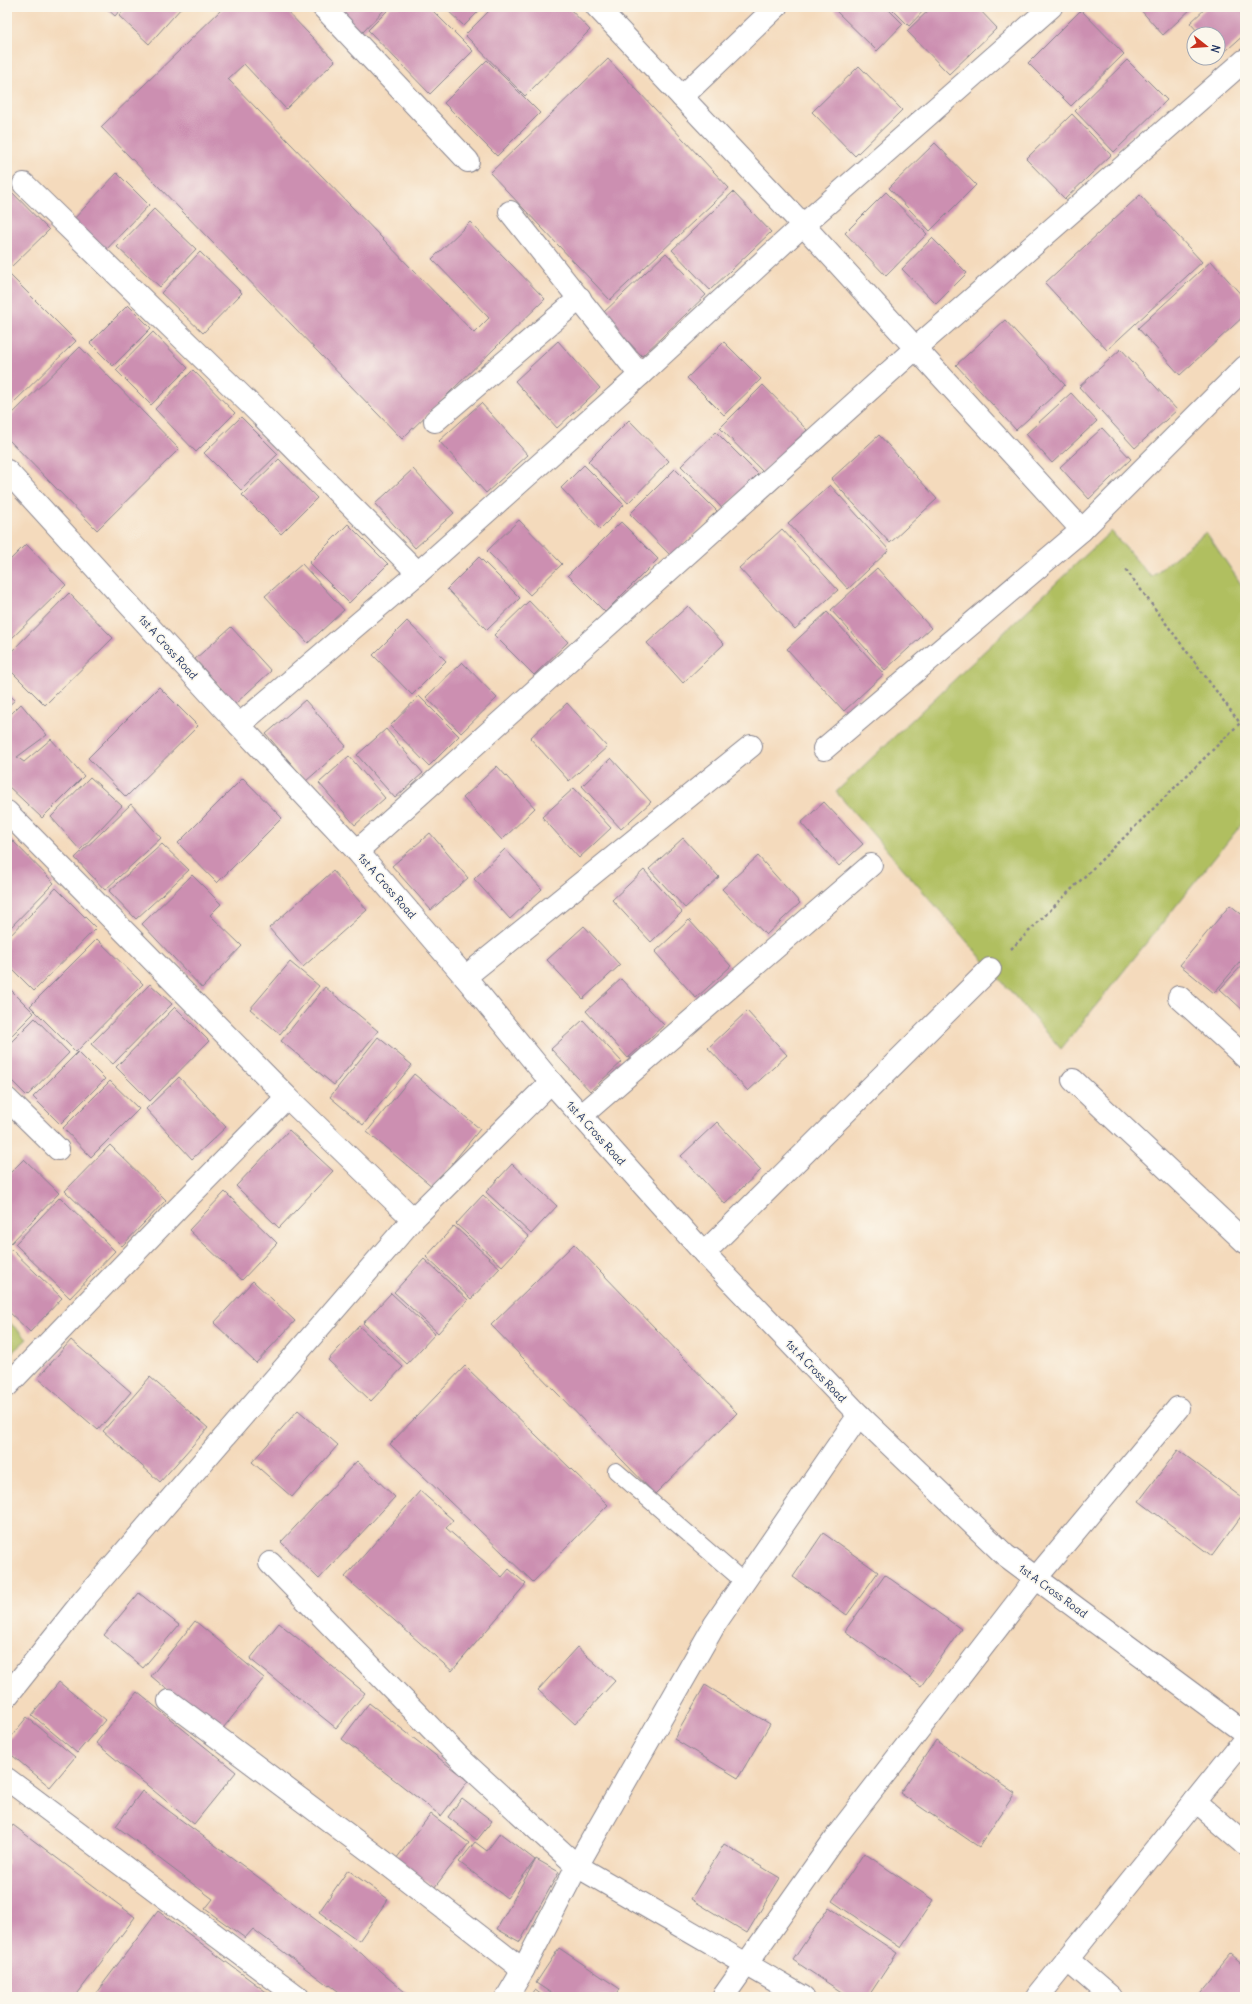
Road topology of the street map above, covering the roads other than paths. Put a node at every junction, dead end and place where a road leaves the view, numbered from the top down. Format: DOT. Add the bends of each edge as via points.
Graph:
graph roads {
  1 [pos="323,7"];
  2 [pos="597,7"];
  3 [pos="776,7"];
  4 [pos="1051,7"];
  5 [pos="1245,60"];
  6 [pos="682,97"];
  7 [pos="468,161"];
  8 [pos="24,184"];
  9 [pos="510,212"];
  10 [pos="803,225"];
  11 [pos="580,298"];
  12 [pos="916,348"];
  13 [pos="1245,367"];
  14 [pos="640,375"];
  15 [pos="435,421"];
  16 [pos="7,471"];
  17 [pos="1082,530"];
  18 [pos="418,573"];
  19 [pos="239,725"];
  20 [pos="751,746"];
  21 [pos="824,750"];
  22 [pos="7,812"];
  23 [pos="357,851"];
  24 [pos="871,865"];
  25 [pos="990,969"];
  26 [pos="465,977"];
  27 [pos="1179,997"];
  28 [pos="1245,1058"];
  29 [pos="1073,1080"];
  30 [pos="551,1082"];
  31 [pos="287,1097"];
  32 [pos="7,1099"];
  33 [pos="581,1116"];
  34 [pos="58,1149"];
  35 [pos="413,1219"];
  36 [pos="1245,1242"];
  37 [pos="704,1253"];
  38 [pos="7,1386"];
  39 [pos="1178,1408"];
  40 [pos="859,1415"];
  41 [pos="616,1471"];
  42 [pos="270,1563"];
  43 [pos="1036,1578"];
  44 [pos="744,1582"];
  45 [pos="7,1696"];
  46 [pos="169,1701"];
  47 [pos="1245,1733"];
  48 [pos="1245,1739"];
  49 [pos="7,1779"];
  50 [pos="1195,1800"];
  51 [pos="1245,1844"];
  52 [pos="577,1866"];
  53 [pos="1067,1960"];
  54 [pos="747,1964"];
  55 [pos="523,1970"];
  56 [pos="298,1997"];
  57 [pos="507,1997"];
  58 [pos="723,1997"];
  59 [pos="802,1997"];
  60 [pos="1037,1997"];
  61 [pos="1111,1997"];
  1 -- 7 [label="street"];
  2 -- 6 [label="street"];
  3 -- 6 [label="street"];
  4 -- 10 [label="street"];
  5 -- 12 [label="street"];
  6 -- 10 [label="street"];
  8 -- 18 [label="street" via="249,403"];
  9 -- 11 [label="street"];
  10 -- 12 [label="street"];
  10 -- 14 [label="street"];
  11 -- 14 [label="street"];
  11 -- 15 [label="street"];
  12 -- 17 [label="street"];
  12 -- 23 [label="street"];
  13 -- 17 [label="street"];
  14 -- 18 [label="street"];
  16 -- 19 [label="street, 1st A Cross Road"];
  17 -- 21 [label="street"];
  18 -- 19 [label="street"];
  19 -- 23 [label="street, 1st A Cross Road"];
  20 -- 26 [label="street"];
  22 -- 31 [label="street"];
  23 -- 26 [label="street, 1st A Cross Road"];
  24 -- 33 [label="street"];
  25 -- 37 [label="street"];
  26 -- 30 [label="street, 1st A Cross Road"];
  27 -- 28 [label="street"];
  29 -- 36 [label="street"];
  30 -- 33 [label="street, 1st A Cross Road"];
  30 -- 35 [label="street"];
  31 -- 35 [label="street"];
  31 -- 38 [label="street"];
  32 -- 34 [label="street"];
  33 -- 37 [label="street, 1st A Cross Road"];
  35 -- 45 [label="street" via="85,1598"];
  37 -- 40 [label="street, 1st A Cross Road"];
  39 -- 43 [label="street"];
  40 -- 43 [label="street, 1st A Cross Road" via="1005,1555"];
  40 -- 44 [label="street"];
  41 -- 44 [label="lane"];
  42 -- 52 [label="street" via="464,1762"];
  43 -- 47 [label="street, 1st A Cross Road"];
  43 -- 54 [label="street" via="839,1833"];
  44 -- 52 [label="street" via="715,1624"];
  46 -- 55 [label="street" via="383,1861"];
  48 -- 50 [label="street"];
  49 -- 56 [label="street"];
  50 -- 51 [label="street"];
  50 -- 53 [label="street"];
  52 -- 54 [label="street"];
  52 -- 55 [label="street"];
  53 -- 60 [label="street"];
  53 -- 61 [label="street"];
  54 -- 58 [label="street"];
  54 -- 59 [label="street"];
  55 -- 57 [label="street"];
}
